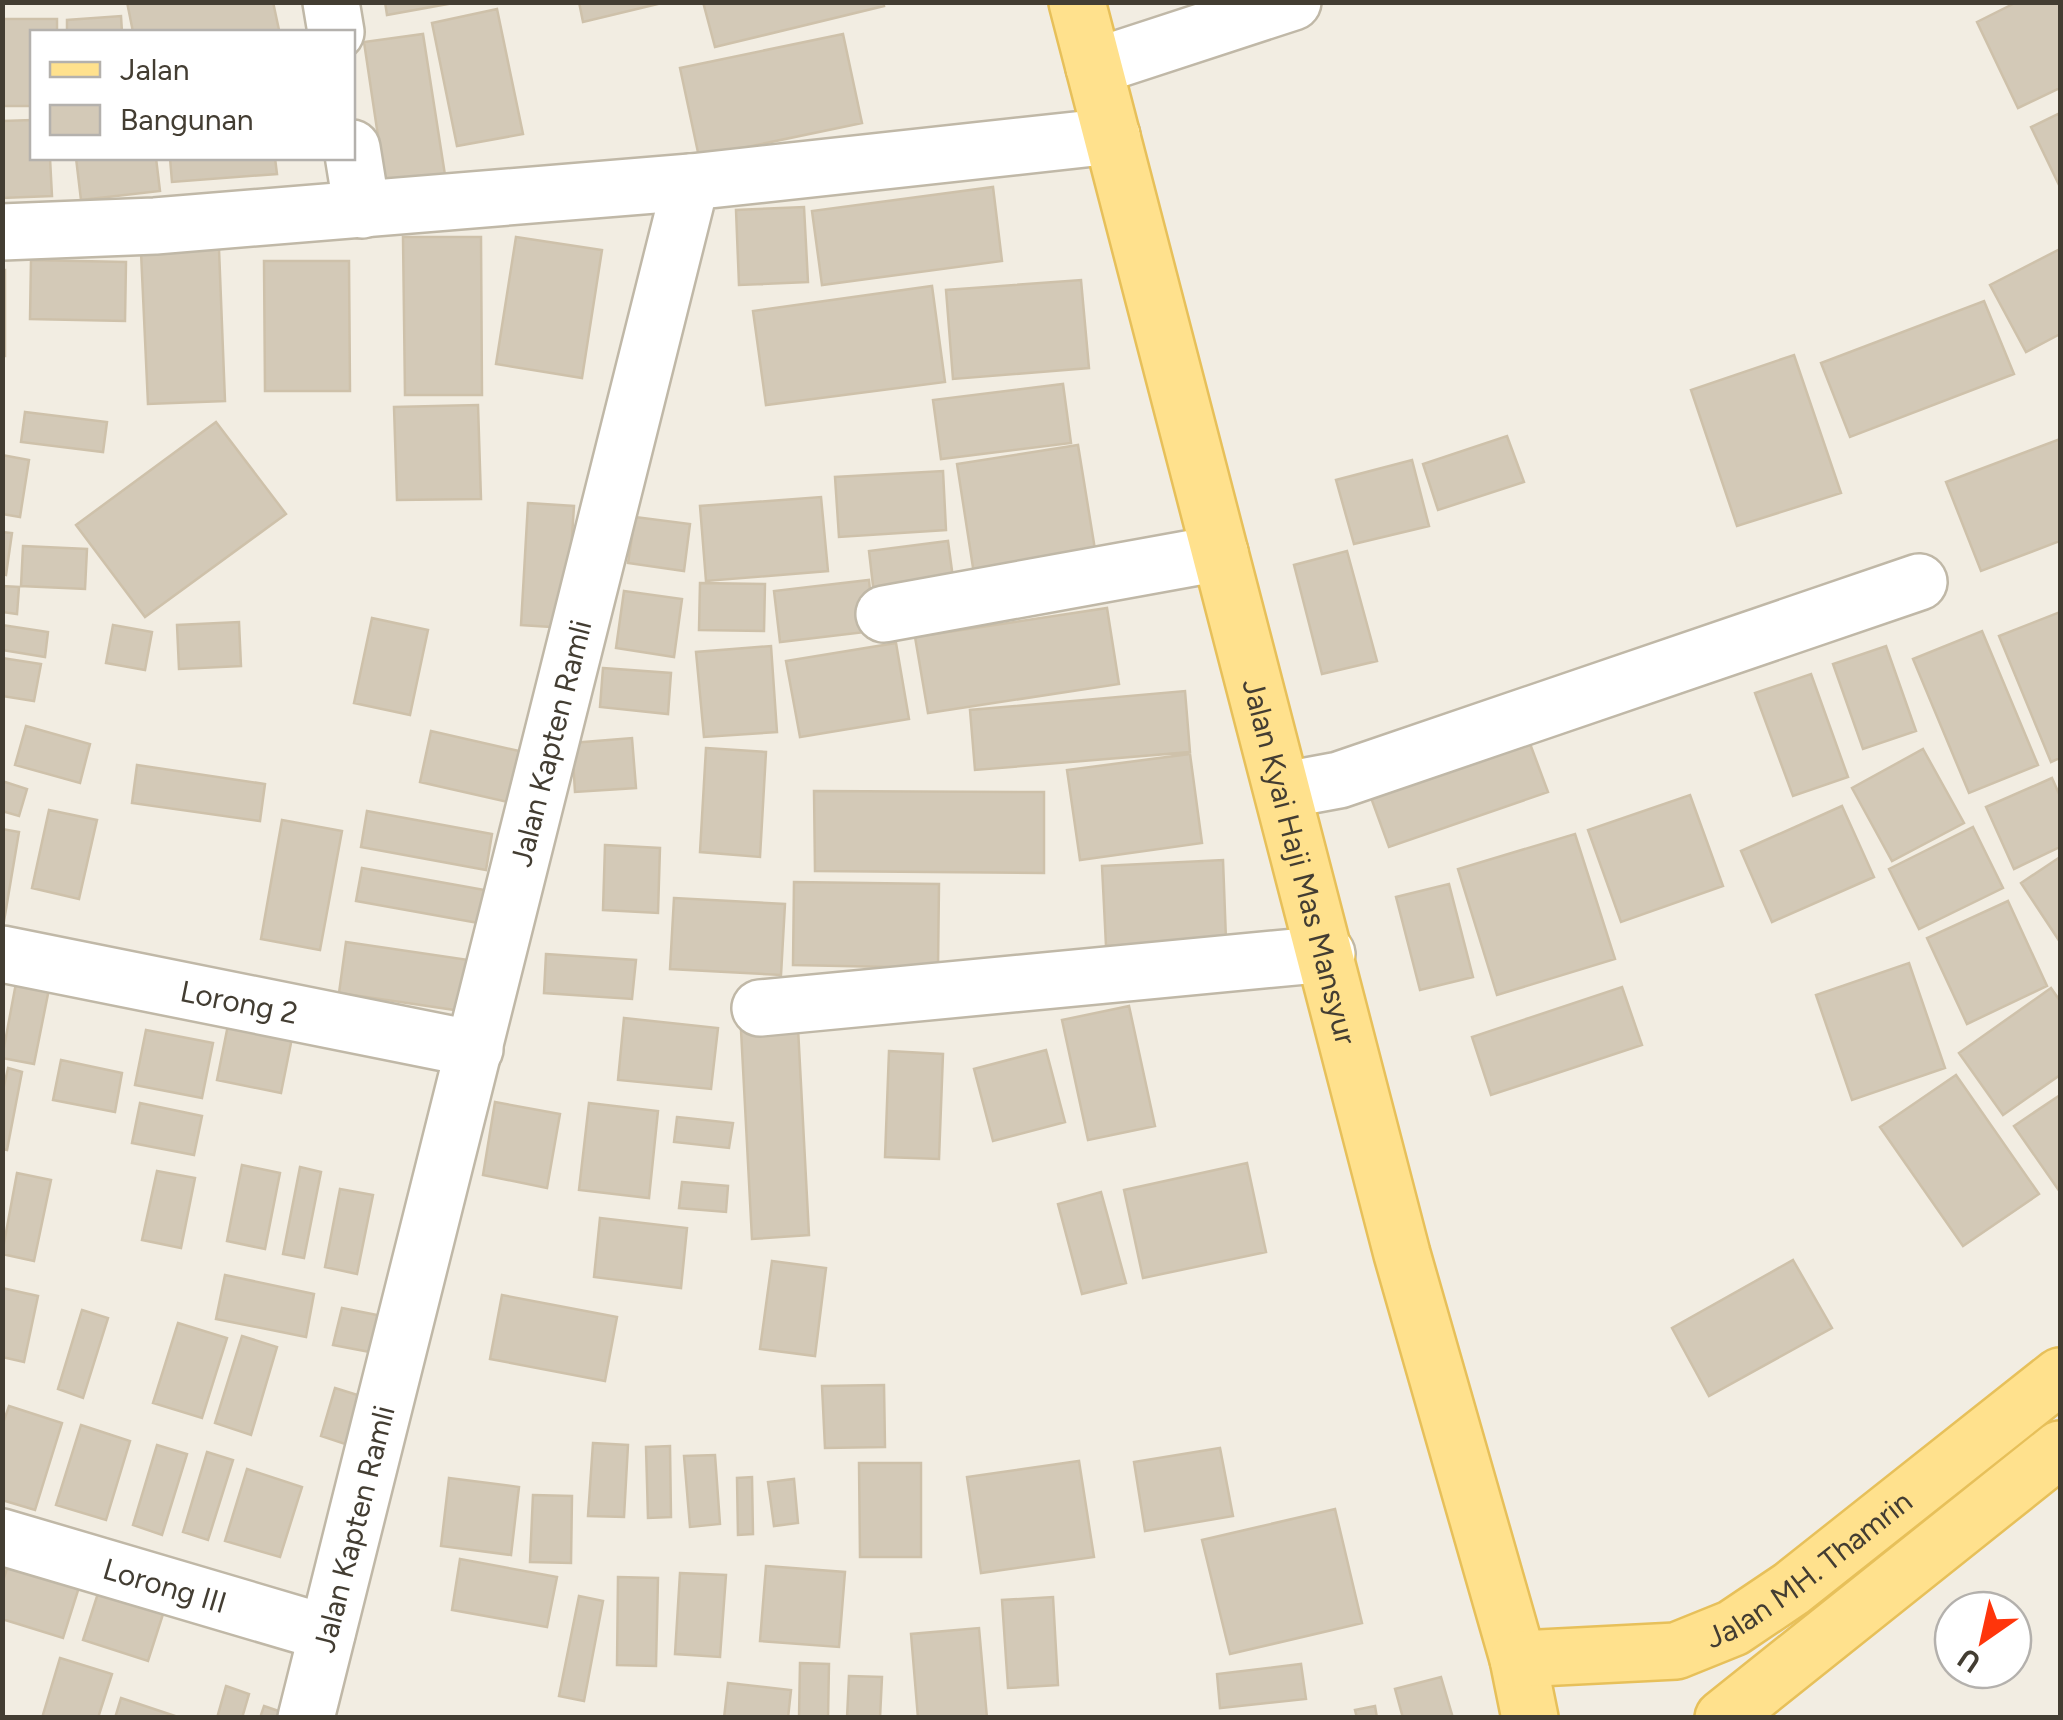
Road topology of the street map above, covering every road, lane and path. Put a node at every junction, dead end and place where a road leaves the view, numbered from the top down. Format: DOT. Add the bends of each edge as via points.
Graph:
graph roads {
  1 [pos="331,2"];
  2 [pos="1077,2"];
  3 [pos="1293,2"];
  4 [pos="336,30"];
  5 [pos="1094,67"];
  6 [pos="1112,136"];
  7 [pos="354,160"];
  8 [pos="690,182"];
  9 [pos="362,210"];
  10 [pos="2,232"];
  11 [pos="1220,552"];
  12 [pos="1919,582"];
  13 [pos="884,614"];
  14 [pos="1284,790"];
  15 [pos="2,954"];
  16 [pos="1327,954"];
  17 [pos="760,1008"];
  18 [pos="475,1049"];
  19 [pos="2060,1376"];
  20 [pos="2060,1449"];
  21 [pos="2,1537"];
  22 [pos="327,1633"];
  23 [pos="1640,1654"];
  24 [pos="1518,1659"];
  25 [pos="306,1718"];
  26 [pos="1530,1718"];
  27 [pos="1706,1718"];
  28 [pos="1723,1718"];
  1 -- 4 [label="street"];
  2 -- 5 [label="main road, Jalan Kyai Haji Mas Mansyur"];
  3 -- 5 [label="street"];
  5 -- 6 [label="main road, Jalan Kyai Haji Mas Mansyur"];
  6 -- 8 [label="street"];
  6 -- 11 [label="main road, Jalan Kyai Haji Mas Mansyur"];
  7 -- 9 [label="street"];
  8 -- 9 [label="street"];
  8 -- 18 [label="street, Jalan Kapten Ramli"];
  9 -- 10 [label="street"];
  11 -- 13 [label="street"];
  11 -- 14 [label="main road, Jalan Kyai Haji Mas Mansyur"];
  12 -- 14 [label="street" via="1338,780"];
  14 -- 16 [label="main road, Jalan Kyai Haji Mas Mansyur"];
  15 -- 18 [label="street, Lorong 2"];
  16 -- 17 [label="street"];
  16 -- 24 [label="main road, Jalan Kyai Haji Mas Mansyur" via="1402,1254"];
  18 -- 22 [label="street, Jalan Kapten Ramli"];
  19 -- 23 [label="main road, Jalan MH. Thamrin" via="1747,1619 1699,1644"];
  20 -- 28 [label="main road, Jalan MH. Thamrin"];
  21 -- 22 [label="street, Lorong III"];
  22 -- 25 [label="street, Jalan Kapten Ramli"];
  23 -- 24 [label="main road, Jalan MH. Thamrin"];
  23 -- 27 [label="main road" via="1691,1692"];
  24 -- 26 [label="main road, Jalan Kyai Haji Mas Mansyur"];
}
